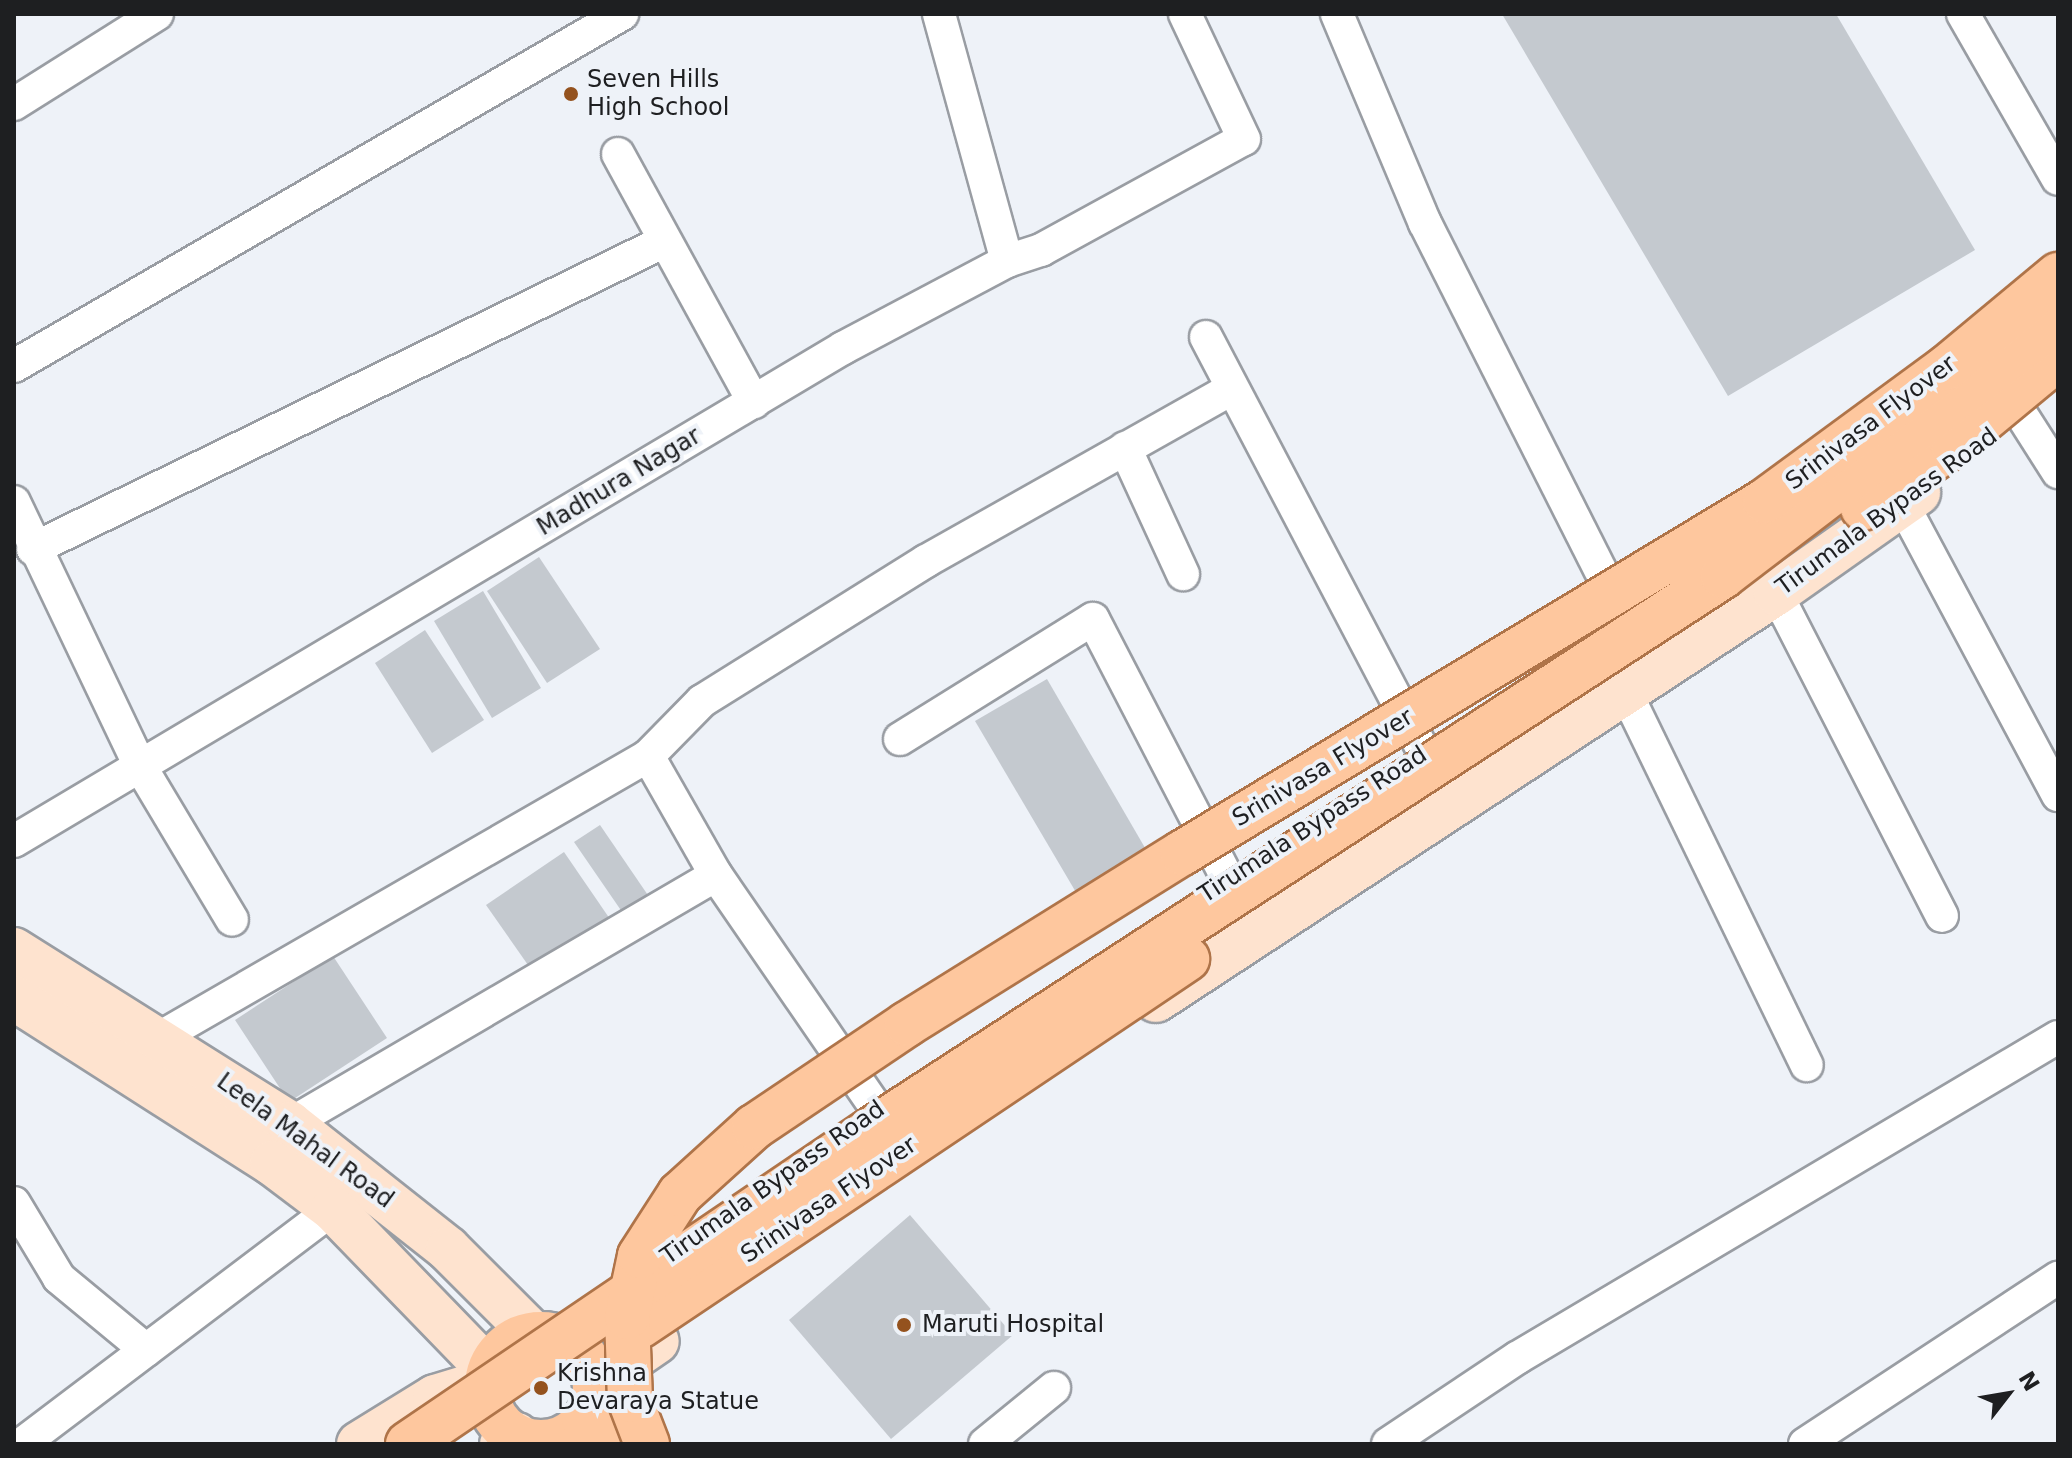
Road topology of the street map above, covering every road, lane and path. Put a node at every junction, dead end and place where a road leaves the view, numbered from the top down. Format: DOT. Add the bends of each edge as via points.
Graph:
graph roads {
  1 [pos="157,14"];
  2 [pos="622,14"];
  3 [pos="939,14"];
  4 [pos="1185,14"];
  5 [pos="1337,14"];
  6 [pos="1963,14"];
  7 [pos="14,104"];
  8 [pos="618,154"];
  9 [pos="2058,179"];
  10 [pos="665,241"];
  11 [pos="1007,261"];
  12 [pos="2058,275"];
  13 [pos="2058,300"];
  14 [pos="2058,320"];
  15 [pos="1206,337"];
  16 [pos="2058,358"];
  17 [pos="14,366"];
  18 [pos="2058,382"];
  19 [pos="1231,389"];
  20 [pos="754,402"];
  21 [pos="2021,414"];
  22 [pos="1125,448"];
  23 [pos="2058,472"];
  24 [pos="14,502"];
  25 [pos="1903,505"];
  26 [pos="33,549"];
  27 [pos="1183,574"];
  28 [pos="1776,593"];
  29 [pos="1626,620"];
  30 [pos="1625,691"];
  31 [pos="900,739"];
  32 [pos="1424,752"];
  33 [pos="648,756"];
  34 [pos="140,766"];
  35 [pos="2058,795"];
  36 [pos="14,841"];
  37 [pos="716,875"];
  38 [pos="1229,881"];
  39 [pos="1942,916"];
  40 [pos="232,920"];
  41 [pos="14,950"];
  42 [pos="14,998"];
  43 [pos="2058,1037"];
  44 [pos="159,1038"];
  45 [pos="1807,1065"];
  46 [pos="877,1109"];
  47 [pos="290,1124"];
  48 [pos="14,1203"];
  49 [pos="333,1209"];
  50 [pos="2058,1278"];
  51 [pos="546,1335"];
  52 [pos="146,1350"];
  53 [pos="489,1376"];
  54 [pos="1054,1388"];
  55 [pos="590,1402"];
  56 [pos="528,1441"];
  57 [pos="22,1444"];
  58 [pos="359,1444"];
  59 [pos="408,1444"];
  60 [pos="464,1444"];
  61 [pos="635,1444"];
  62 [pos="647,1444"];
  63 [pos="985,1444"];
  64 [pos="1388,1444"];
  65 [pos="1805,1444"];
  1 -- 7 [label="street"];
  2 -- 17 [label="street"];
  3 -- 11 [label="street"];
  4 -- 11 [label="street, Madhura Nagar" via="1244,139 1041,250"];
  5 -- 29 [label="street" via="1425,223"];
  6 -- 9 [label="street"];
  8 -- 10 [label="street"];
  10 -- 20 [label="street"];
  10 -- 26 [label="street"];
  11 -- 20 [label="street, Madhura Nagar"];
  12 -- 62 [label="main road, Srinivasa Flyover, bridge" via="1935,377 1765,501 1103,902 754,1127 680,1194 640,1256 627,1317 630,1400"];
  13 -- 29 [label="street, Tirumala Bypass Road" via="1899,427"];
  14 -- 59 [label="main road, Srinivasa Flyover, bridge" via="1710,585 871,1130"];
  15 -- 19 [label="street"];
  16 -- 60 [label="main road, Srinivasa Flyover, bridge" via="1953,445 1651,656 1289,891"];
  18 -- 21 [label="street, Tirumala Bypass Road"];
  19 -- 22 [label="street"];
  19 -- 32 [label="street"];
  20 -- 34 [label="street, Madhura Nagar"];
  21 -- 23 [label="street"];
  21 -- 25 [label="street, Tirumala Bypass Road"];
  22 -- 27 [label="street"];
  22 -- 33 [label="street" via="926,561 715,692"];
  24 -- 26 [label="street"];
  25 -- 28 [label="street, Tirumala Bypass Road"];
  25 -- 35 [label="street"];
  26 -- 34 [label="street"];
  28 -- 30 [label="street, Tirumala Bypass Road"];
  28 -- 39 [label="street"];
  29 -- 32 [label="street, Tirumala Bypass Road"];
  30 -- 45 [label="street"];
  30 -- 55 [label="street, Tirumala Bypass Road" via="976,1119"];
  31 -- 38 [label="street" via="1093,619"];
  32 -- 38 [label="street, Tirumala Bypass Road"];
  33 -- 37 [label="street"];
  33 -- 44 [label="street"];
  34 -- 36 [label="street, Madhura Nagar"];
  34 -- 40 [label="street"];
  37 -- 46 [label="street"];
  37 -- 47 [label="street"];
  38 -- 46 [label="street, Tirumala Bypass Road"];
  41 -- 44 [label="street, Leela Mahal Road"];
  42 -- 49 [label="street, Leela Mahal Road" via="272,1163"];
  43 -- 64 [label="street" via="1517,1358"];
  44 -- 47 [label="street, Leela Mahal Road"];
  46 -- 51 [label="street, Tirumala Bypass Road"];
  47 -- 51 [label="street, Leela Mahal Road" via="448,1249"];
  48 -- 52 [label="street" via="59,1278"];
  49 -- 52 [label="street"];
  49 -- 53 [label="street, Leela Mahal Road"];
  50 -- 65 [label="street"];
  51 -- 53 [label="main road" via="513,1340"];
  51 -- 55 [label="main road" via="587,1360"];
  52 -- 57 [label="street"];
  53 -- 56 [label="main road" via="493,1412"];
  53 -- 58 [label="street" via="435,1397"];
  54 -- 63 [label="street"];
  55 -- 56 [label="main road" via="574,1431"];
  55 -- 61 [label="main road"];
}
